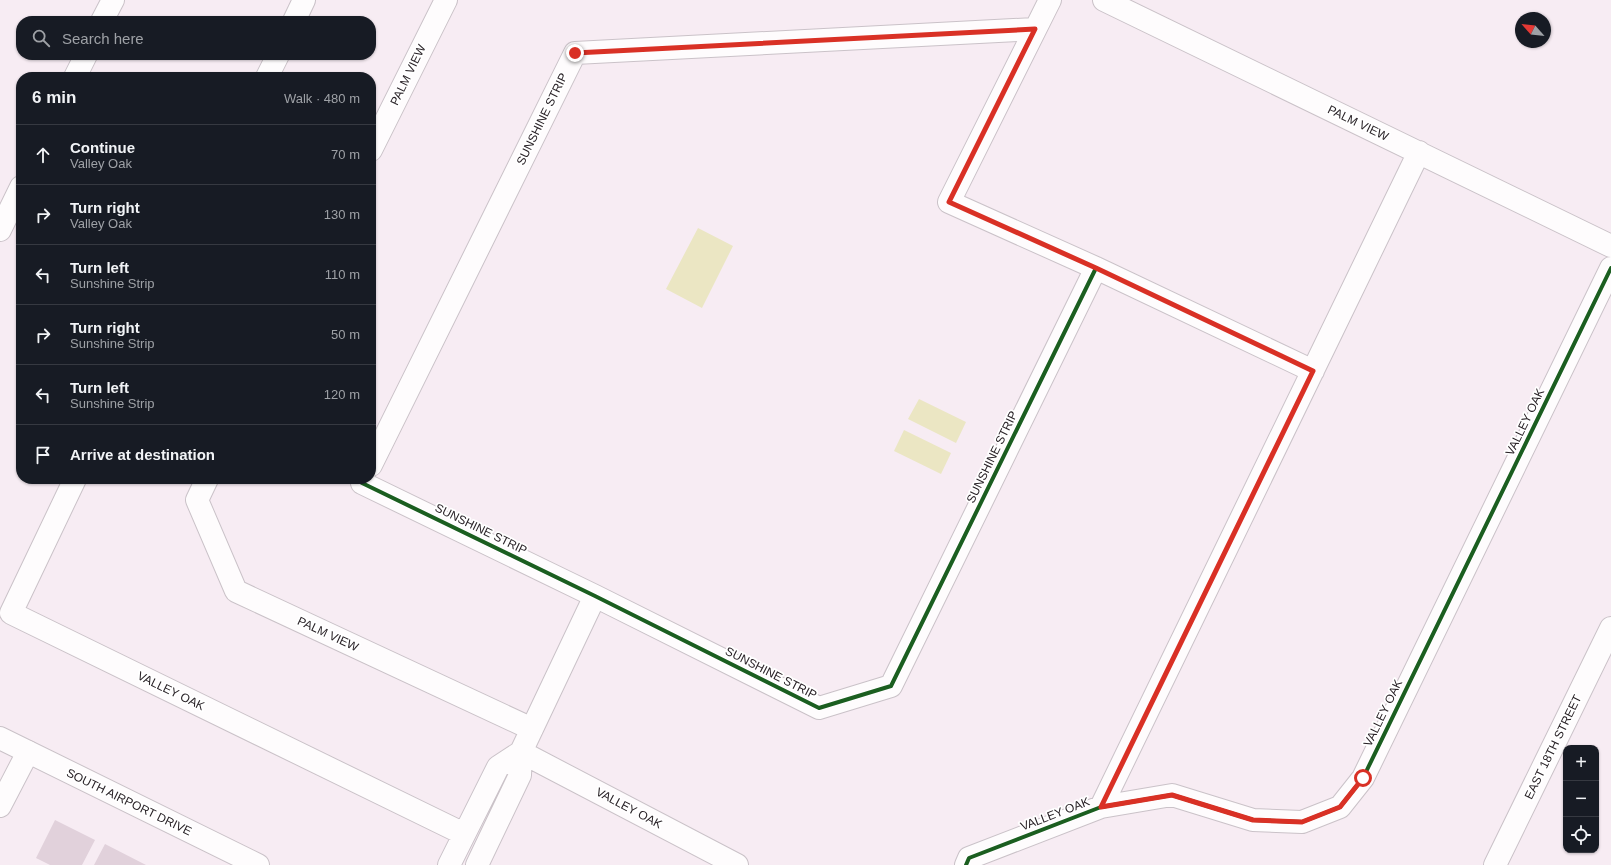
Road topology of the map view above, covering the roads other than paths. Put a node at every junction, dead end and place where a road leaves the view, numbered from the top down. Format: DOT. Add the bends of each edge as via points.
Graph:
graph roads {
  1 [pos="112,0"];
  2 [pos="304,0"];
  3 [pos="446,0"];
  4 [pos="1050,0"];
  5 [pos="1104,0"];
  6 [pos="104,16"];
  7 [pos="296,16"];
  8 [pos="1035,29"];
  9 [pos="84,60"];
  10 [pos="276,60"];
  11 [pos="78,72"];
  12 [pos="270,72"];
  13 [pos="376,140"];
  14 [pos="1419,152"];
  15 [pos="16,197"];
  16 [pos="0,230"];
  17 [pos="1611,246"];
  18 [pos="1096,268"];
  19 [pos="1611,268"];
  20 [pos="1313,371"];
  21 [pos="376,455"];
  22 [pos="73,484"];
  23 [pos="205,484"];
  24 [pos="364,484"];
  25 [pos="595,596"];
  26 [pos="1611,628"];
  27 [pos="532,729"];
  28 [pos="0,738"];
  29 [pos="28,752"];
  30 [pos="522,752"];
  31 [pos="0,806"];
  32 [pos="1101,807"];
  33 [pos="464,834"];
  34 [pos="258,865"];
  35 [pos="449,865"];
  36 [pos="477,865"];
  37 [pos="737,865"];
  38 [pos="966,865"];
  39 [pos="1495,865"];
  1 -- 6 [label="street"];
  2 -- 7 [label="street"];
  3 -- 13 [label="street, PALM VIEW"];
  4 -- 8 [label="street"];
  5 -- 14 [label="street, PALM VIEW"];
  8 -- 18 [label="street" via="949,202"];
  8 -- 21 [label="street, SUNSHINE STRIP" via="575,53"];
  9 -- 11 [label="street"];
  10 -- 12 [label="street"];
  14 -- 17 [label="street, PALM VIEW"];
  14 -- 20 [label="street, VALLEY OAK"];
  15 -- 16 [label="street"];
  18 -- 20 [label="street"];
  18 -- 25 [label="street, SUNSHINE STRIP" via="891,686 819,708"];
  19 -- 32 [label="street, VALLEY OAK" via="1363,778 1340,807 1302,822 1253,820 1172,795"];
  20 -- 32 [label="street, VALLEY OAK"];
  22 -- 33 [label="street, VALLEY OAK" via="11,613"];
  23 -- 27 [label="street, PALM VIEW" via="197,500 236,591"];
  24 -- 25 [label="street, SUNSHINE STRIP"];
  25 -- 27 [label="street"];
  26 -- 39 [label="street, EAST 18TH STREET"];
  27 -- 30 [label="street"];
  28 -- 29 [label="street, SOUTH AIRPORT DRIVE"];
  29 -- 31 [label="street"];
  29 -- 34 [label="street, SOUTH AIRPORT DRIVE"];
  30 -- 33 [label="street" via="498,767"];
  30 -- 36 [label="street" via="520,775"];
  30 -- 37 [label="street, VALLEY OAK"];
  32 -- 38 [label="street, VALLEY OAK" via="969,858"];
  33 -- 35 [label="street"];
}
